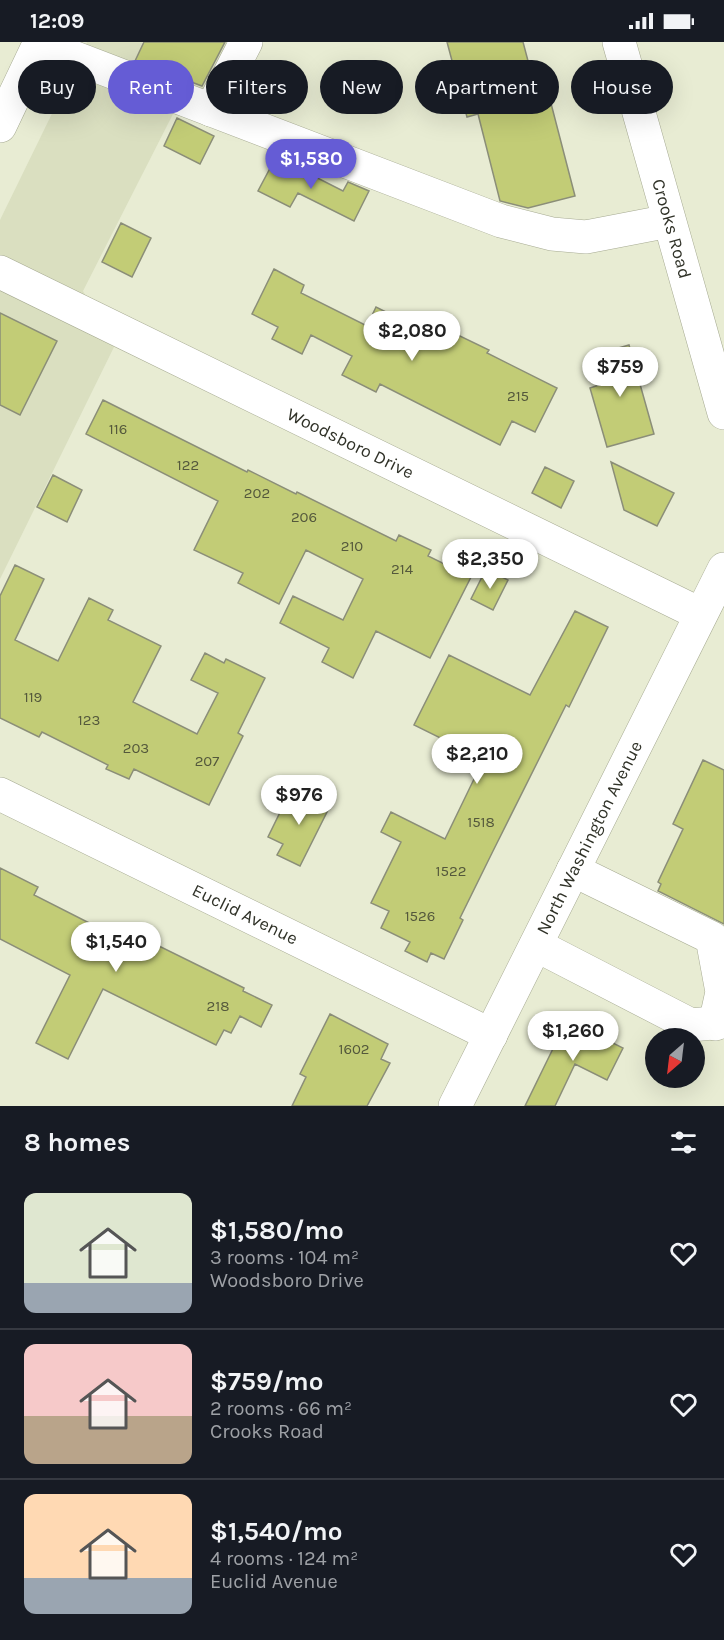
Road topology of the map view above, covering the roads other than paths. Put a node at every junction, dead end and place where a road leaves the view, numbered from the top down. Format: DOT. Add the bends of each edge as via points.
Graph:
graph roads {
  1 [pos="246,42"];
  2 [pos="619,42"];
  3 [pos="40,43"];
  4 [pos="237,60"];
  5 [pos="206,108"];
  6 [pos="222,114"];
  7 [pos="0,126"];
  8 [pos="669,221"];
  9 [pos="0,272"];
  10 [pos="724,413"];
  11 [pos="724,569"];
  12 [pos="700,614"];
  13 [pos="0,794"];
  14 [pos="573,870"];
  15 [pos="536,945"];
  16 [pos="720,1023"];
  17 [pos="491,1035"];
  18 [pos="455,1106"];
  1 -- 4 [label="street"];
  2 -- 8 [label="street, Crooks Road"];
  3 -- 5 [label="street"];
  3 -- 7 [label="street"];
  6 -- 8 [label="street" via="501,220 552,234 586,237"];
  8 -- 10 [label="street, Crooks Road"];
  9 -- 12 [label="street, Woodsboro Drive"];
  11 -- 12 [label="street, North Washington Avenue"];
  12 -- 14 [label="street, North Washington Avenue"];
  13 -- 17 [label="street, Euclid Avenue"];
  14 -- 15 [label="street, North Washington Avenue"];
  14 -- 16 [label="street" via="712,938 722,992"];
  15 -- 16 [label="street" via="691,1025"];
  15 -- 17 [label="street, North Washington Avenue"];
  17 -- 18 [label="street, North Washington Avenue"];
}
